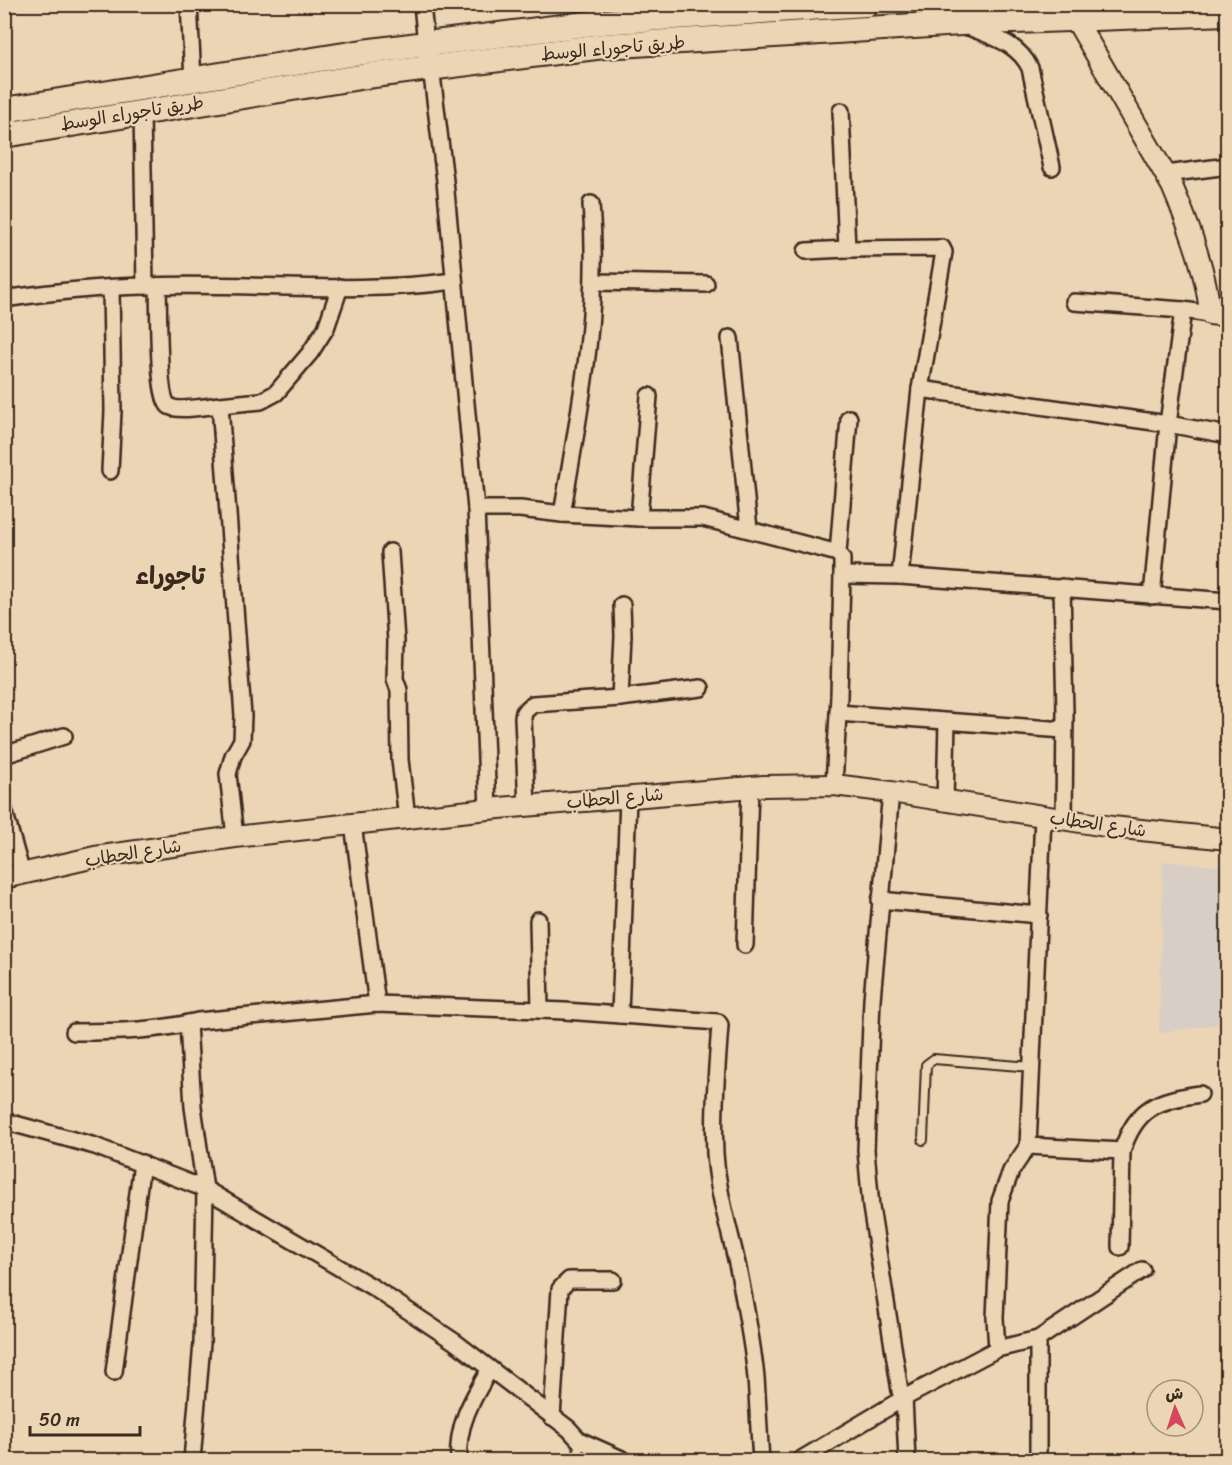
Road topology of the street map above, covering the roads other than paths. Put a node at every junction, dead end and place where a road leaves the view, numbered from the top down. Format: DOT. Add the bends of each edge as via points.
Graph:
graph roads {
  1 [pos="189,4"];
  2 [pos="422,4"];
  3 [pos="866,4"];
  4 [pos="1071,12"];
  5 [pos="1227,13"];
  6 [pos="961,23"];
  7 [pos="429,56"];
  8 [pos="193,79"];
  9 [pos="4,110"];
  10 [pos="842,111"];
  11 [pos="142,112"];
  12 [pos="4,135"];
  13 [pos="1227,166"];
  14 [pos="1052,167"];
  15 [pos="1166,174"];
  16 [pos="591,204"];
  17 [pos="847,249"];
  18 [pos="806,251"];
  19 [pos="454,281"];
  20 [pos="594,282"];
  21 [pos="706,284"];
  22 [pos="151,286"];
  23 [pos="340,287"];
  24 [pos="111,288"];
  25 [pos="4,298"];
  26 [pos="1074,302"];
  27 [pos="1183,310"];
  28 [pos="1219,315"];
  29 [pos="730,338"];
  30 [pos="920,389"];
  31 [pos="649,396"];
  32 [pos="220,405"];
  33 [pos="849,418"];
  34 [pos="1168,424"];
  35 [pos="1227,435"];
  36 [pos="110,471"];
  37 [pos="476,508"];
  38 [pos="562,514"];
  39 [pos="639,518"];
  40 [pos="749,528"];
  41 [pos="390,552"];
  42 [pos="838,553"];
  43 [pos="842,575"];
  44 [pos="900,576"];
  45 [pos="1062,587"];
  46 [pos="1152,596"];
  47 [pos="1227,601"];
  48 [pos="622,606"];
  49 [pos="701,687"];
  50 [pos="620,698"];
  51 [pos="838,713"];
  52 [pos="946,722"];
  53 [pos="1064,729"];
  54 [pos="64,736"];
  55 [pos="4,755"];
  56 [pos="834,785"];
  57 [pos="750,787"];
  58 [pos="891,792"];
  59 [pos="628,798"];
  60 [pos="945,801"];
  61 [pos="527,806"];
  62 [pos="488,809"];
  63 [pos="4,810"];
  64 [pos="1043,817"];
  65 [pos="407,818"];
  66 [pos="1064,820"];
  67 [pos="352,824"];
  68 [pos="235,837"];
  69 [pos="1227,839"];
  70 [pos="13,876"];
  71 [pos="880,900"];
  72 [pos="1039,915"];
  73 [pos="538,920"];
  74 [pos="745,945"];
  75 [pos="377,1004"];
  76 [pos="540,1010"];
  77 [pos="620,1015"];
  78 [pos="188,1023"];
  79 [pos="74,1032"];
  80 [pos="1032,1067"];
  81 [pos="1200,1094"];
  82 [pos="4,1121"];
  83 [pos="923,1140"];
  84 [pos="1028,1146"];
  85 [pos="1122,1151"];
  86 [pos="142,1163"];
  87 [pos="205,1189"];
  88 [pos="1120,1247"];
  89 [pos="1142,1270"];
  90 [pos="614,1280"];
  91 [pos="1038,1339"];
  92 [pos="997,1349"];
  93 [pos="490,1369"];
  94 [pos="114,1372"];
  95 [pos="904,1398"];
  96 [pos="552,1417"];
  97 [pos="579,1440"];
  98 [pos="192,1461"];
  99 [pos="459,1461"];
  100 [pos="578,1461"];
  101 [pos="624,1461"];
  102 [pos="761,1461"];
  103 [pos="800,1461"];
  104 [pos="907,1461"];
  105 [pos="1038,1461"];
  1 -- 8 [label="street"];
  2 -- 7 [label="street"];
  3 -- 7 [label="main road" via="601,22"];
  4 -- 5 [label="main road, طريق تاجوراء الوسط"];
  4 -- 6 [label="main road, طريق تاجوراء الوسط"];
  4 -- 15 [label="street"];
  6 -- 7 [label="main road, طريق تاجوراء الوسط"];
  6 -- 14 [label="street" via="1014,46 1025,58"];
  7 -- 8 [label="main road"];
  7 -- 11 [label="main road, طريق تاجوراء الوسط"];
  7 -- 19 [label="street"];
  8 -- 9 [label="main road"];
  10 -- 17 [label="street"];
  11 -- 12 [label="main road, طريق تاجوراء الوسط"];
  11 -- 22 [label="street"];
  13 -- 15 [label="street"];
  15 -- 28 [label="street" via="1184,213"];
  16 -- 20 [label="street"];
  17 -- 18 [label="street"];
  17 -- 30 [label="street" via="943,249"];
  19 -- 23 [label="street" via="419,286"];
  19 -- 37 [label="street"];
  20 -- 21 [label="street"];
  20 -- 38 [label="street" via="585,378"];
  22 -- 23 [label="street"];
  22 -- 24 [label="street"];
  22 -- 32 [label="street" via="165,400 175,408"];
  23 -- 32 [label="street" via="326,328 276,393 261,401"];
  24 -- 25 [label="street"];
  24 -- 36 [label="street"];
  26 -- 27 [label="street"];
  27 -- 28 [label="street"];
  27 -- 34 [label="street"];
  29 -- 40 [label="street"];
  30 -- 34 [label="street"];
  30 -- 44 [label="street"];
  31 -- 39 [label="street"];
  32 -- 68 [label="street" via="243,716 242,740 228,774"];
  33 -- 42 [label="street"];
  34 -- 35 [label="street"];
  34 -- 46 [label="street"];
  37 -- 38 [label="street"];
  37 -- 62 [label="street"];
  38 -- 39 [label="street"];
  39 -- 40 [label="street" via="703,518"];
  40 -- 42 [label="street"];
  41 -- 65 [label="street" via="400,760"];
  42 -- 43 [label="street"];
  43 -- 44 [label="street"];
  43 -- 51 [label="street"];
  44 -- 45 [label="street"];
  45 -- 46 [label="street"];
  45 -- 53 [label="street"];
  46 -- 47 [label="street"];
  48 -- 50 [label="street"];
  49 -- 50 [label="street"];
  50 -- 61 [label="street" via="533,704 524,712"];
  51 -- 52 [label="street"];
  51 -- 56 [label="street"];
  52 -- 53 [label="street"];
  52 -- 60 [label="street"];
  53 -- 66 [label="street"];
  54 -- 55 [label="street"];
  56 -- 57 [label="street, شارع الحطاب"];
  56 -- 58 [label="street, شارع الحطاب"];
  57 -- 59 [label="street, شارع الحطاب"];
  57 -- 74 [label="street"];
  58 -- 60 [label="street, شارع الحطاب"];
  58 -- 71 [label="street"];
  59 -- 61 [label="street, شارع الحطاب"];
  59 -- 77 [label="street"];
  60 -- 64 [label="street, شارع الحطاب"];
  61 -- 62 [label="street, شارع الحطاب"];
  62 -- 65 [label="street, شارع الحطاب"];
  63 -- 70 [label="street"];
  64 -- 66 [label="street, شارع الحطاب"];
  64 -- 72 [label="street"];
  65 -- 67 [label="street, شارع الحطاب"];
  66 -- 69 [label="street, شارع الحطاب"];
  67 -- 68 [label="street, شارع الحطاب"];
  67 -- 75 [label="street"];
  68 -- 70 [label="street, شارع الحطاب" via="95,857"];
  71 -- 72 [label="street"];
  71 -- 95 [label="street" via="866,1150 871,1207"];
  72 -- 80 [label="street"];
  73 -- 76 [label="street"];
  75 -- 76 [label="street"];
  75 -- 78 [label="street"];
  76 -- 77 [label="street"];
  77 -- 102 [label="street" via="716,1021 720,1025 717,1175 746,1309 756,1377"];
  78 -- 79 [label="street" via="116,1032"];
  78 -- 87 [label="street"];
  80 -- 83 [label="lane" via="934,1059 926,1065"];
  80 -- 84 [label="street"];
  81 -- 85 [label="street" via="1154,1105 1139,1117"];
  82 -- 86 [label="street"];
  84 -- 85 [label="street"];
  84 -- 92 [label="street" via="1011,1171 1000,1201"];
  85 -- 88 [label="street"];
  86 -- 87 [label="street"];
  86 -- 94 [label="street"];
  87 -- 93 [label="street" via="374,1288"];
  87 -- 98 [label="street" via="202,1343"];
  89 -- 91 [label="street"];
  90 -- 96 [label="street" via="569,1280 560,1289"];
  91 -- 92 [label="street"];
  91 -- 105 [label="street"];
  92 -- 95 [label="street"];
  93 -- 96 [label="street"];
  93 -- 99 [label="street" via="462,1424"];
  95 -- 103 [label="street"];
  95 -- 104 [label="street"];
  96 -- 97 [label="street"];
  97 -- 100 [label="lane"];
  97 -- 101 [label="street"];
}
